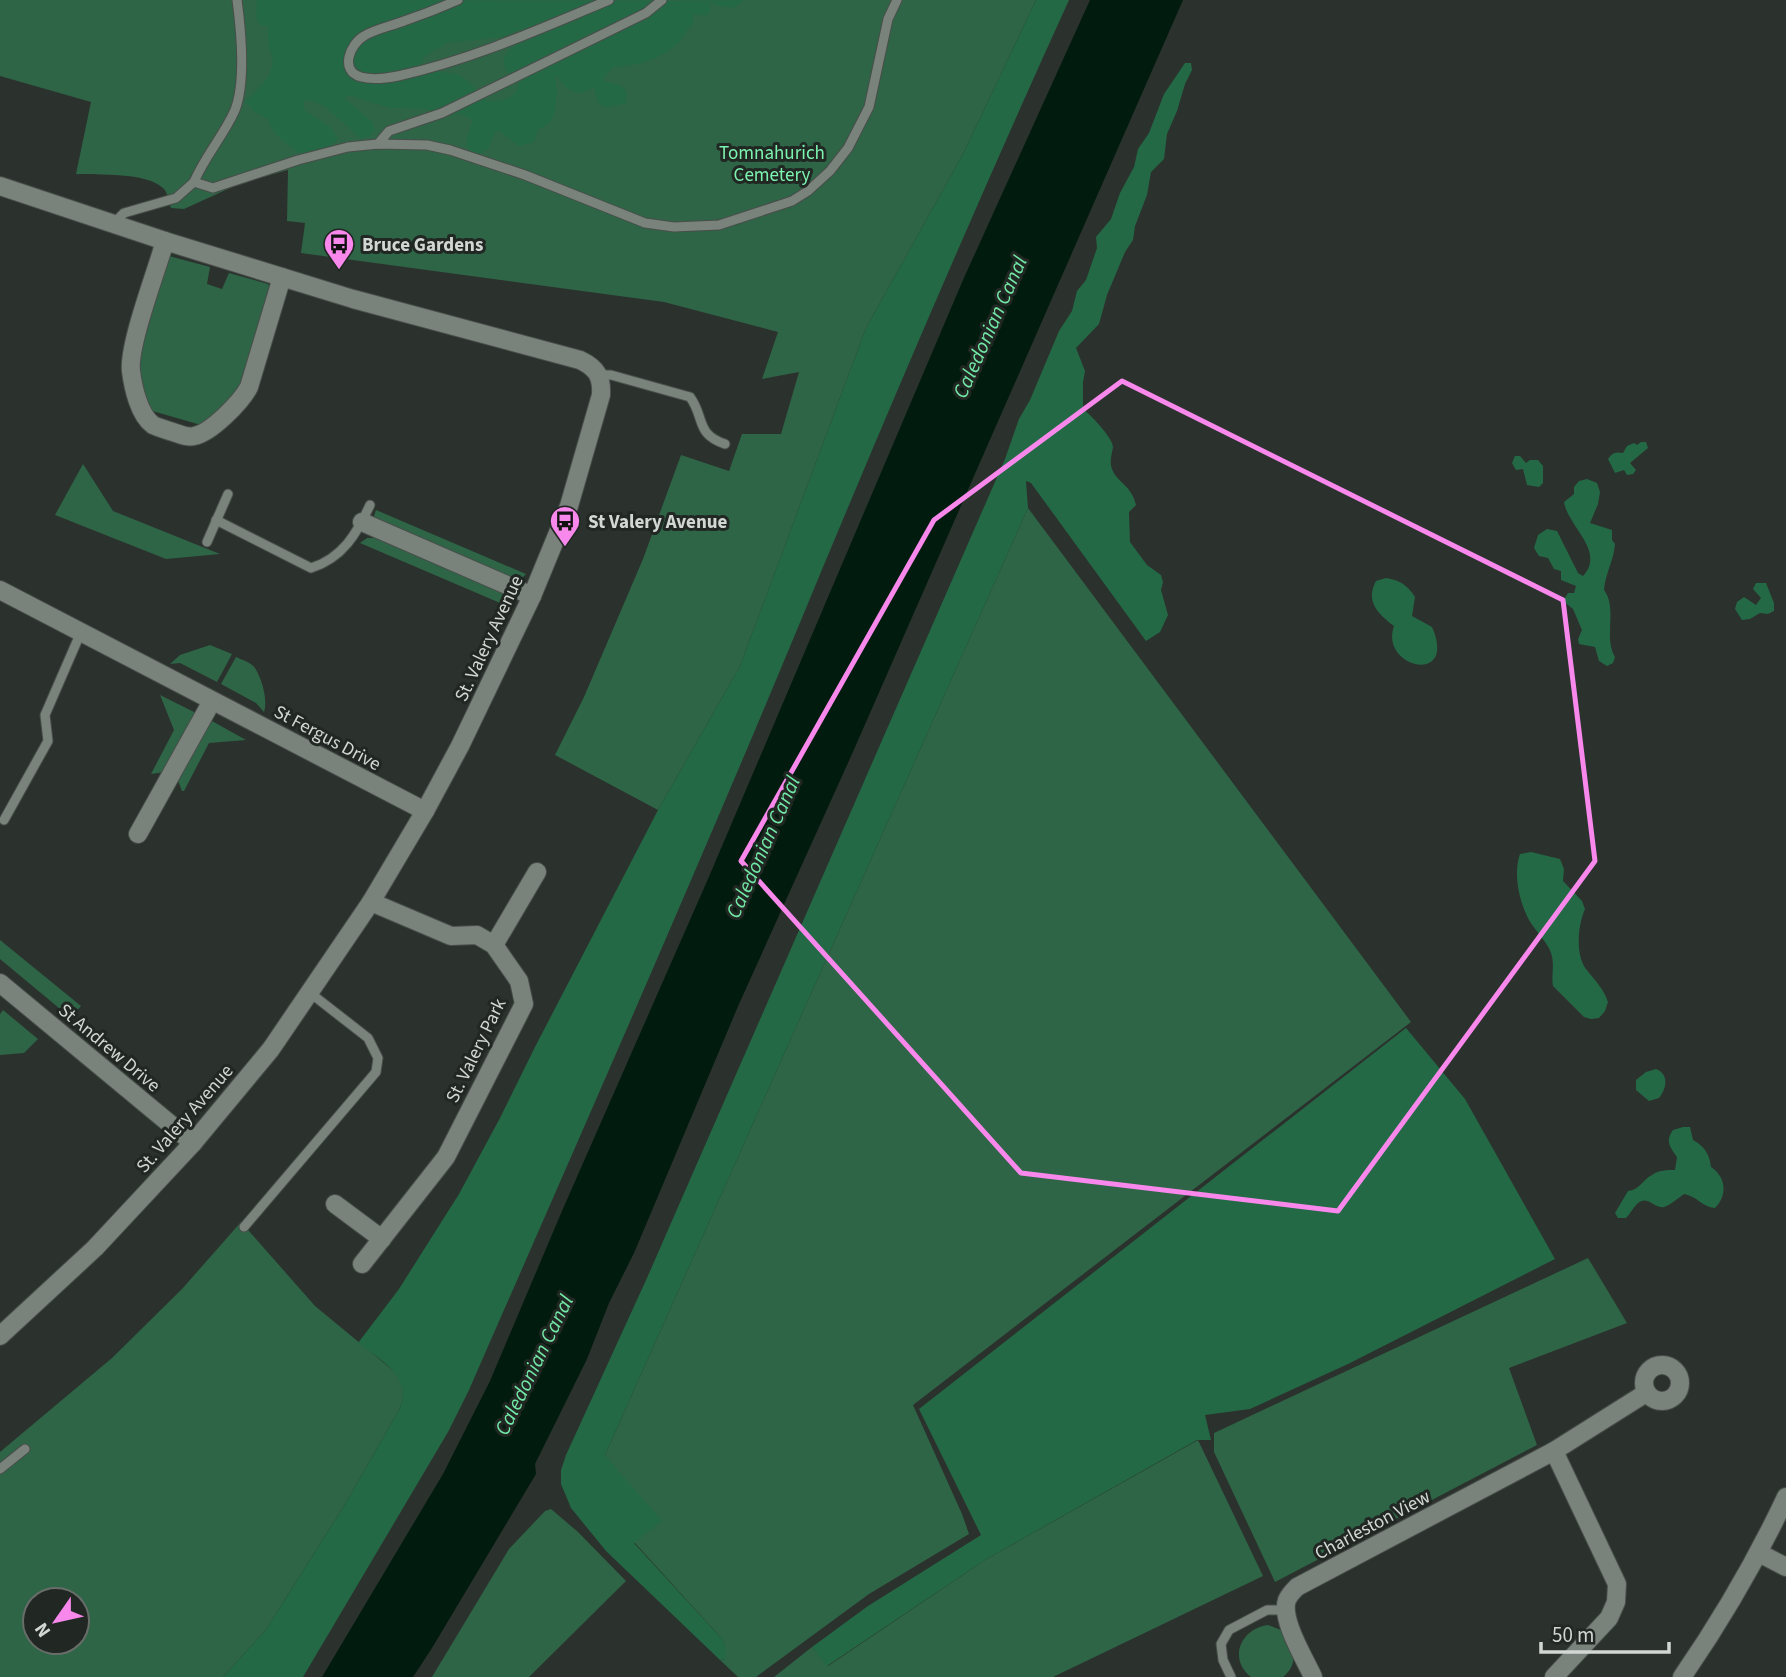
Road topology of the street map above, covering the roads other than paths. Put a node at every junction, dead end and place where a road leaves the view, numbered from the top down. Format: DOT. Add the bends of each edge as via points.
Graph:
graph roads {
  1 [pos="237,0"];
  2 [pos="458,0"];
  3 [pos="609,0"];
  4 [pos="662,0"];
  5 [pos="897,0"];
  6 [pos="378,144"];
  7 [pos="194,182"];
  8 [pos="0,186"];
  9 [pos="114,223"];
  10 [pos="165,242"];
  11 [pos="282,277"];
  12 [pos="599,375"];
  13 [pos="725,444"];
  14 [pos="228,494"];
  15 [pos="370,505"];
  16 [pos="216,520"];
  17 [pos="362,522"];
  18 [pos="207,542"];
  19 [pos="532,596"];
  20 [pos="2,597"];
  21 [pos="81,632"];
  22 [pos="212,701"];
  23 [pos="425,811"];
  24 [pos="4,820"];
  25 [pos="138,834"];
  26 [pos="537,872"];
  27 [pos="371,902"];
  28 [pos="494,945"];
  29 [pos="0,983"];
  30 [pos="309,992"];
  31 [pos="193,1143"];
  32 [pos="335,1204"];
  33 [pos="244,1227"];
  34 [pos="382,1239"];
  35 [pos="362,1264"];
  36 [pos="0,1336"];
  37 [pos="1646,1394"];
  38 [pos="24,1449"];
  39 [pos="1554,1451"];
  40 [pos="0,1469"];
  41 [pos="1786,1497"];
  42 [pos="1759,1553"];
  43 [pos="1786,1567"];
  44 [pos="1285,1610"];
  45 [pos="1231,1677"];
  46 [pos="1312,1677"];
  47 [pos="1553,1677"];
  48 [pos="1682,1677"];
  1 -- 7 [label="lane" via="241,65 235,108"];
  2 -- 3 [label="lane" via="366,34 349,51 350,68 362,78 419,70 525,36"];
  4 -- 6 [label="lane" via="646,13 454,107 389,131"];
  5 -- 6 [label="lane" via="885,30 869,107 848,148 808,191 730,222 699,227 645,223 450,150"];
  6 -- 7 [label="lane" via="301,159 213,188"];
  7 -- 9 [label="lane" via="176,198 124,213"];
  8 -- 9 [label="street"];
  9 -- 10 [label="street"];
  10 -- 11 [label="street"];
  10 -- 11 [label="street" via="131,371 146,419 185,436 210,428 244,396"];
  11 -- 12 [label="street" via="580,360"];
  12 -- 13 [label="lane" via="611,374 690,397 704,432"];
  12 -- 19 [label="street, St. Valery Avenue" via="601,395 569,506"];
  14 -- 16 [label="lane"];
  15 -- 17 [label="lane"];
  16 -- 17 [label="lane" via="312,568 340,553"];
  16 -- 18 [label="lane"];
  17 -- 19 [label="street"];
  19 -- 23 [label="street, St. Valery Avenue"];
  20 -- 21 [label="street, St Fergus Drive"];
  21 -- 22 [label="street, St Fergus Drive"];
  21 -- 24 [label="lane" via="45,715 48,741"];
  22 -- 23 [label="street, St Fergus Drive"];
  22 -- 25 [label="street"];
  23 -- 27 [label="street, St. Valery Avenue"];
  26 -- 28 [label="street"];
  27 -- 28 [label="street" via="451,936 477,935"];
  27 -- 30 [label="street, St. Valery Avenue"];
  28 -- 34 [label="street, St. Valery Park" via="519,981 524,1004 446,1157"];
  29 -- 31 [label="street, St Andrew Drive"];
  30 -- 31 [label="street, St. Valery Avenue" via="271,1049"];
  30 -- 33 [label="lane" via="368,1038 378,1058 376,1072"];
  31 -- 36 [label="street, St. Valery Avenue" via="95,1248"];
  32 -- 34 [label="street"];
  34 -- 35 [label="street, St. Valery Park"];
  37 -- 39 [label="street, Charleston View"];
  38 -- 40 [label="lane"];
  39 -- 44 [label="street, Charleston View" via="1297,1587 1287,1598"];
  39 -- 47 [label="street" via="1617,1584 1609,1618"];
  41 -- 42 [label="street"];
  42 -- 43 [label="street"];
  42 -- 48 [label="street"];
  44 -- 45 [label="lane" via="1266,1610 1229,1630 1221,1644"];
  44 -- 46 [label="street"];
}
